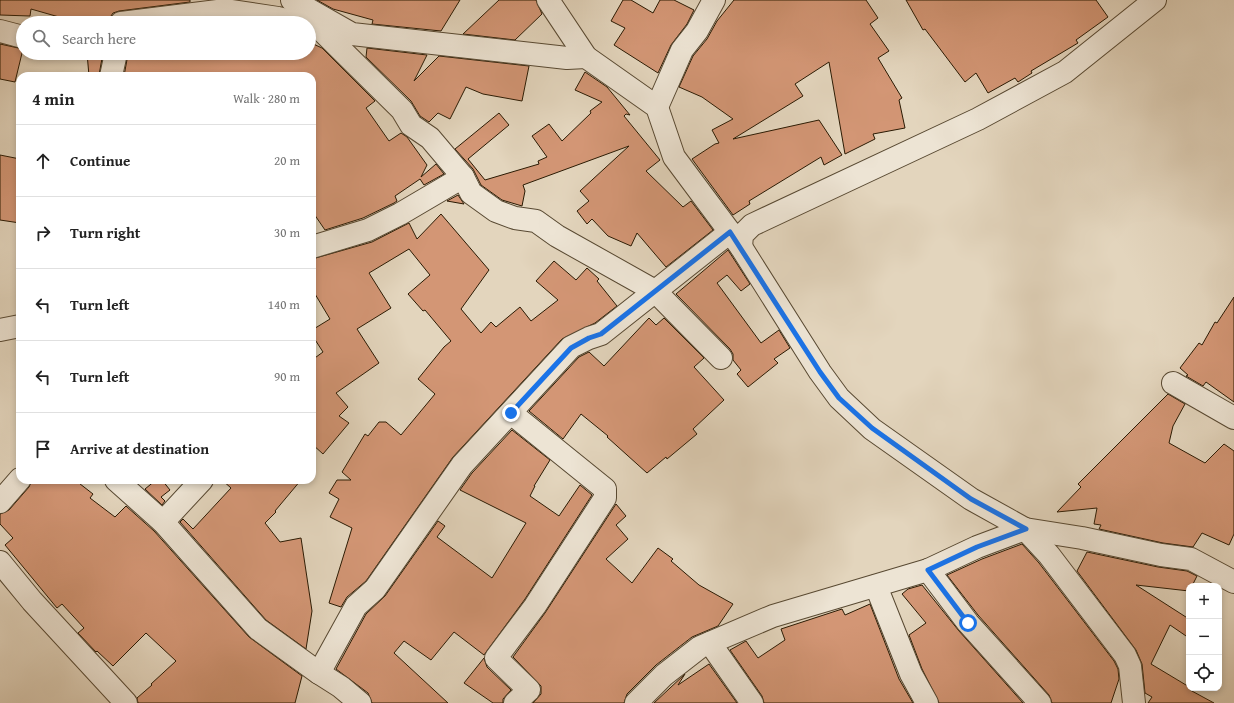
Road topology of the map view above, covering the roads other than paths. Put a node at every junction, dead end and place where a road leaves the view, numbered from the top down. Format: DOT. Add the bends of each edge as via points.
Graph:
graph roads {
  1 [pos="292,0"];
  2 [pos="548,0"];
  3 [pos="714,0"];
  4 [pos="1155,0"];
  5 [pos="177,16"];
  6 [pos="265,16"];
  7 [pos="307,16"];
  8 [pos="316,25"];
  9 [pos="316,26"];
  10 [pos="0,31"];
  11 [pos="16,34"];
  12 [pos="586,57"];
  13 [pos="114,60"];
  14 [pos="112,72"];
  15 [pos="657,107"];
  16 [pos="463,177"];
  17 [pos="736,239"];
  18 [pos="316,246"];
  19 [pos="655,291"];
  20 [pos="16,327"];
  21 [pos="0,330"];
  22 [pos="721,358"];
  23 [pos="1173,383"];
  24 [pos="511,413"];
  25 [pos="1234,418"];
  26 [pos="16,484"];
  27 [pos="120,484"];
  28 [pos="198,484"];
  29 [pos="0,502"];
  30 [pos="163,522"];
  31 [pos="1026,529"];
  32 [pos="0,562"];
  33 [pos="928,570"];
  34 [pos="1234,582"];
  35 [pos="876,586"];
  36 [pos="710,643"];
  37 [pos="319,673"];
  38 [pos="126,703"];
  39 [pos="360,703"];
  40 [pos="515,703"];
  41 [pos="636,703"];
  42 [pos="752,703"];
  43 [pos="927,703"];
  44 [pos="1040,703"];
  45 [pos="1134,703"];
  1 -- 7 [label="street"];
  2 -- 12 [label="street"];
  3 -- 15 [label="street" via="697,31 682,50"];
  4 -- 17 [label="street" via="1065,72 978,119 752,225"];
  5 -- 6 [label="street" via="225,10"];
  8 -- 12 [label="street" via="352,34 567,58"];
  9 -- 16 [label="street" via="402,110 411,125 430,138"];
  10 -- 11 [label="street"];
  12 -- 15 [label="street"];
  13 -- 14 [label="street"];
  15 -- 17 [label="street" via="674,157"];
  16 -- 18 [label="street" via="368,230"];
  16 -- 19 [label="street" via="471,193 496,211 515,218 536,221 557,236"];
  17 -- 19 [label="street"];
  17 -- 31 [label="street" via="839,398 872,428 965,495"];
  19 -- 22 [label="street"];
  19 -- 24 [label="street" via="601,334 571,348"];
  20 -- 21 [label="street"];
  23 -- 25 [label="street"];
  24 -- 37 [label="street" via="462,465 375,589 356,606"];
  24 -- 40 [label="street" via="605,489 605,498 535,606 496,658 529,690"];
  26 -- 29 [label="street"];
  27 -- 30 [label="street"];
  28 -- 30 [label="street"];
  30 -- 37 [label="street" via="258,629"];
  31 -- 33 [label="street" via="977,547"];
  31 -- 34 [label="street" via="1191,559"];
  31 -- 45 [label="street" via="1049,555 1125,655 1130,666"];
  32 -- 38 [label="street" via="32,601"];
  33 -- 35 [label="street"];
  33 -- 44 [label="street" via="968,623"];
  35 -- 36 [label="street" via="773,616"];
  35 -- 43 [label="street" via="911,674"];
  36 -- 41 [label="street" via="700,647 664,675"];
  36 -- 42 [label="street"];
  37 -- 39 [label="street"];
}
